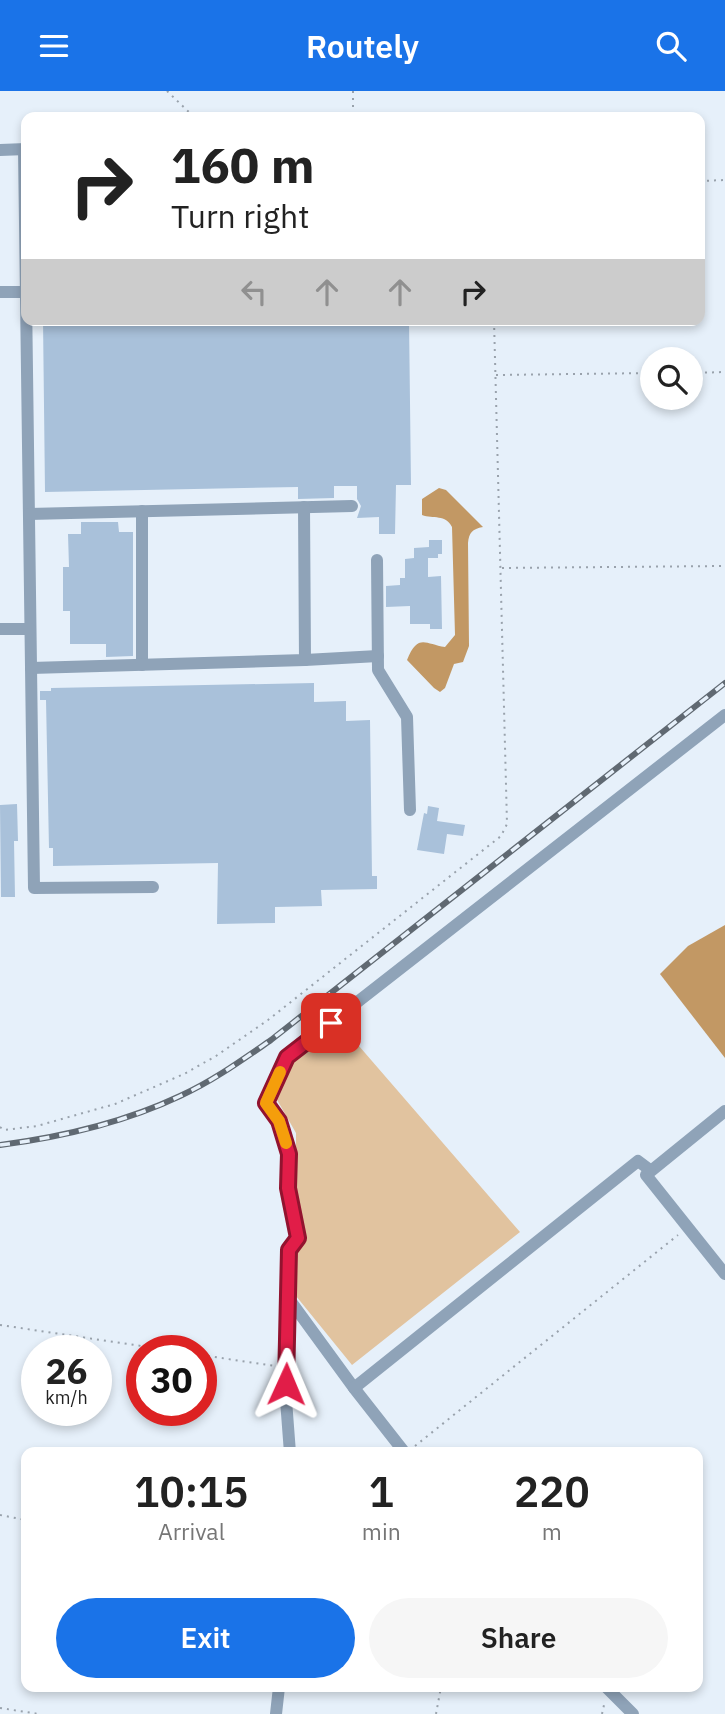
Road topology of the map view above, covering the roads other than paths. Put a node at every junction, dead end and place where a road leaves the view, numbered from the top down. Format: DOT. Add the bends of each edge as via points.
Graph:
graph roads {
  1 [pos="21,149"];
  2 [pos="0,150"];
  3 [pos="0,292"];
  4 [pos="21,292"];
  5 [pos="26,326"];
  6 [pos="352,506"];
  7 [pos="304,507"];
  8 [pos="142,511"];
  9 [pos="29,514"];
  10 [pos="377,560"];
  11 [pos="0,629"];
  12 [pos="30,629"];
  13 [pos="378,656"];
  14 [pos="305,660"];
  15 [pos="142,665"];
  16 [pos="31,669"];
  17 [pos="725,715"];
  18 [pos="410,810"];
  19 [pos="153,887"];
  20 [pos="725,1111"];
  21 [pos="650,1170"];
  22 [pos="725,1274"];
  23 [pos="289,1299"];
  24 [pos="354,1388"];
  25 [pos="290,1447"];
  26 [pos="401,1447"];
  27 [pos="278,1692"];
  28 [pos="611,1692"];
  29 [pos="276,1714"];
  30 [pos="633,1714"];
  1 -- 2 [label="street"];
  3 -- 4 [label="street"];
  5 -- 9 [label="street"];
  6 -- 7 [label="street"];
  7 -- 8 [label="street"];
  7 -- 14 [label="street"];
  8 -- 9 [label="street"];
  8 -- 15 [label="street"];
  9 -- 12 [label="street"];
  10 -- 13 [label="street"];
  11 -- 12 [label="street"];
  12 -- 16 [label="street"];
  13 -- 14 [label="street"];
  13 -- 18 [label="street" via="378,670 407,717"];
  14 -- 15 [label="street"];
  15 -- 16 [label="street"];
  16 -- 19 [label="street" via="34,888"];
  17 -- 23 [label="street" via="287,1057 266,1103 279,1121 289,1154 288,1188 298,1238 289,1250"];
  20 -- 21 [label="street"];
  21 -- 22 [label="street" via="646,1175"];
  21 -- 24 [label="street" via="638,1161"];
  23 -- 24 [label="street"];
  23 -- 25 [label="street"];
  24 -- 26 [label="street"];
  27 -- 29 [label="street"];
  28 -- 30 [label="street"];
}
